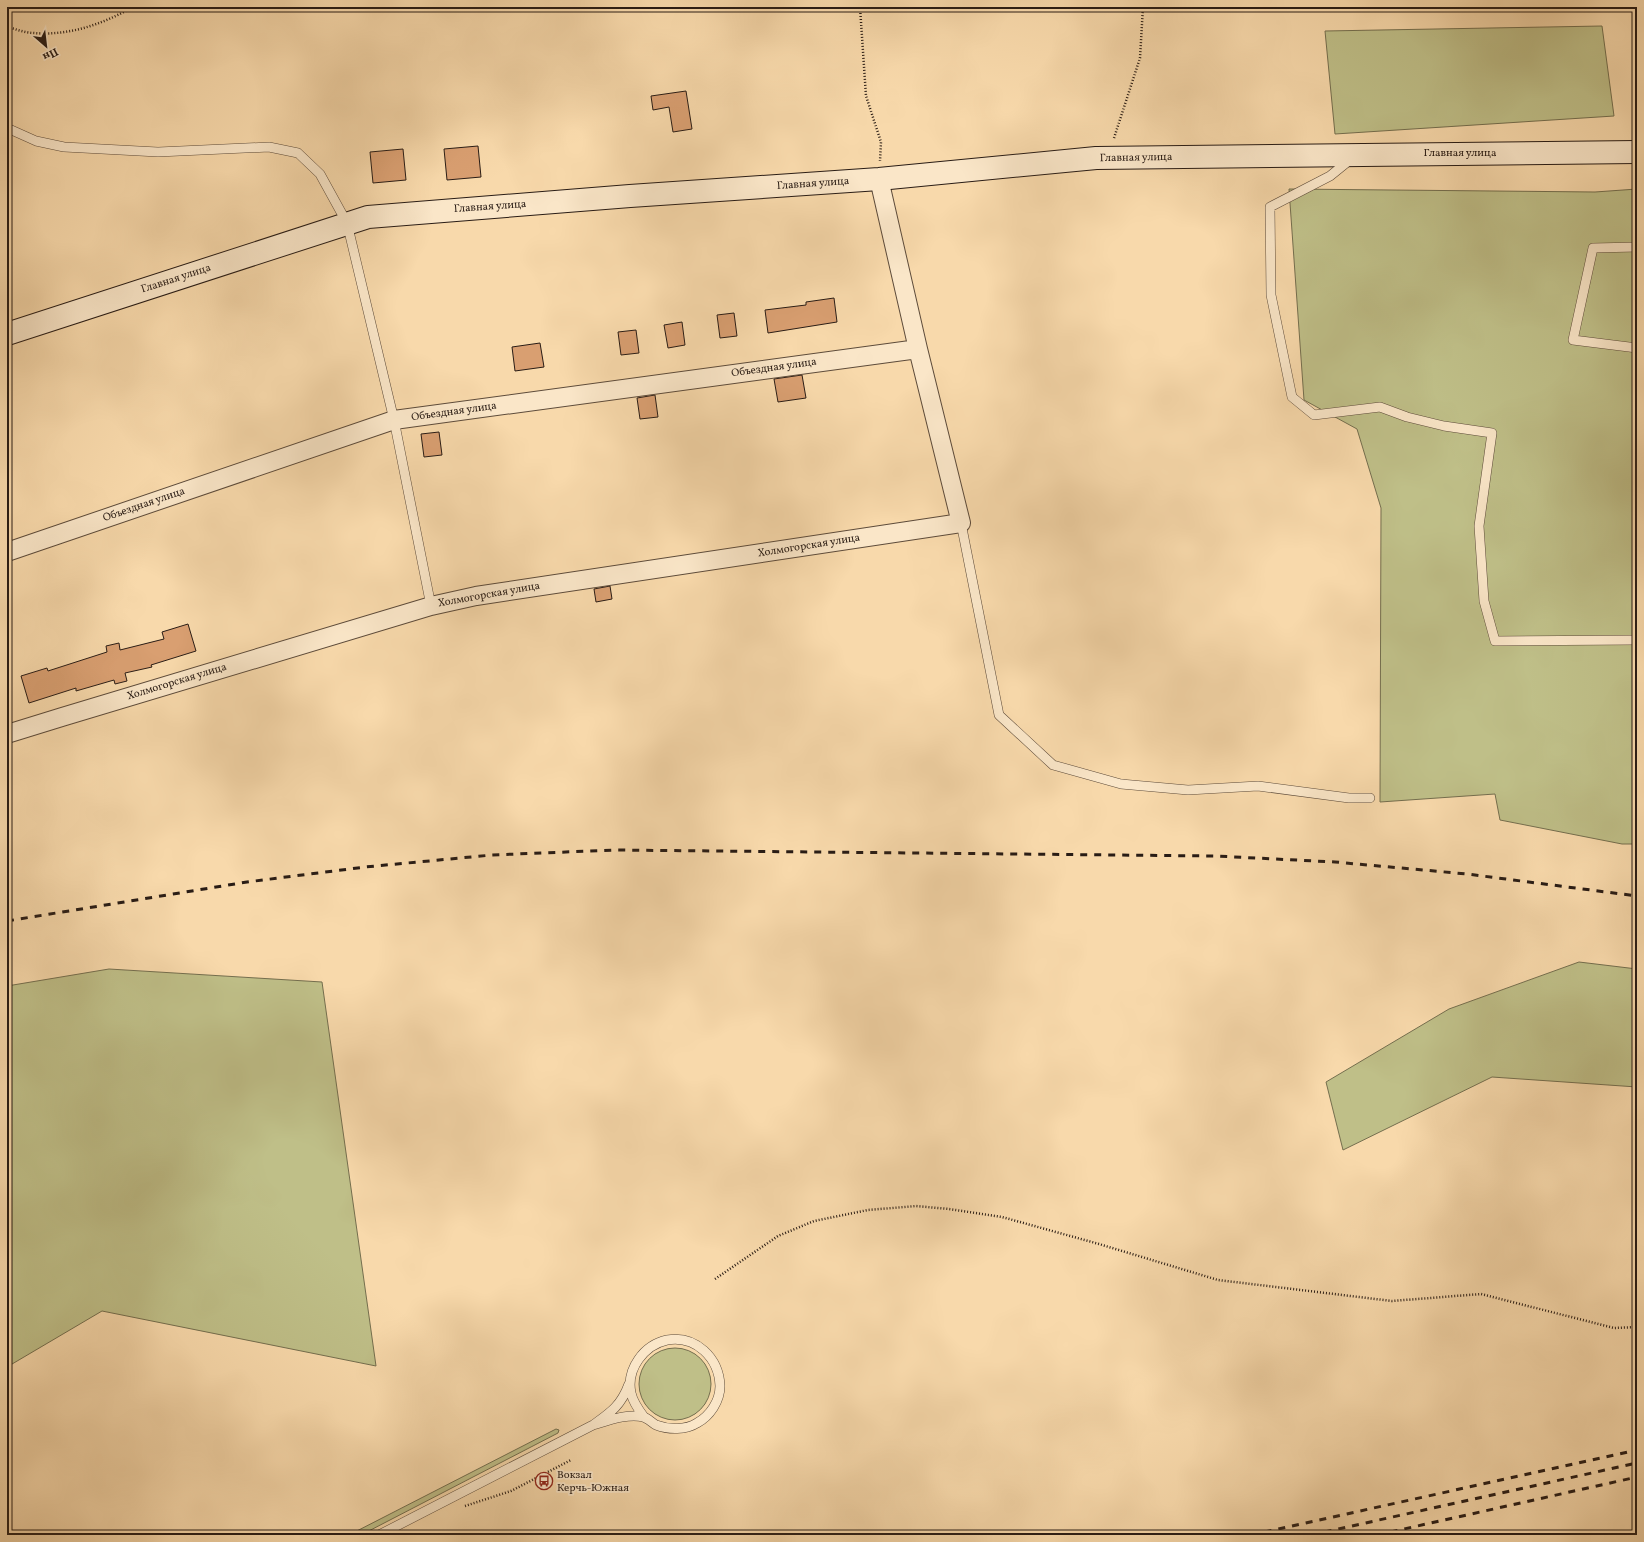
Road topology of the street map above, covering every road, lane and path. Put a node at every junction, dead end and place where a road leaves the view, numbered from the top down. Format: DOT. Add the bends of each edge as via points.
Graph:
graph roads {
  1 [pos="133,7"];
  2 [pos="860,7"];
  3 [pos="1143,7"];
  4 [pos="7,27"];
  5 [pos="7,128"];
  6 [pos="1637,152"];
  7 [pos="1357,154"];
  8 [pos="1096,158"];
  9 [pos="879,179"];
  10 [pos="347,223"];
  11 [pos="1637,247"];
  12 [pos="7,334"];
  13 [pos="918,348"];
  14 [pos="1637,348"];
  15 [pos="394,420"];
  16 [pos="961,523"];
  17 [pos="7,552"];
  18 [pos="431,606"];
  19 [pos="1637,640"];
  20 [pos="7,734"];
  21 [pos="1370,798"];
  22 [pos="715,1279"];
  23 [pos="1637,1327"];
  24 [pos="631,1378"];
  25 [pos="644,1417"];
  26 [pos="593,1425"];
  27 [pos="571,1460"];
  28 [pos="461,1508"];
  29 [pos="379,1535"];
  1 -- 4 [label="path" via="74,31 34,33"];
  2 -- 9 [label="path" via="866,96 881,142"];
  3 -- 8 [label="path" via="1140,58 1116,137"];
  5 -- 10 [label="lane" via="36,141 64,147 158,152 269,147 298,153 320,174"];
  6 -- 7 [label="street, Главная улица"];
  7 -- 8 [label="street, Главная улица"];
  7 -- 19 [label="lane" via="1330,176 1270,207 1271,295 1292,397 1314,415 1380,407 1444,426 1492,433 1479,526 1484,601 1496,641"];
  8 -- 9 [label="street, Главная улица"];
  9 -- 10 [label="street, Главная улица" via="393,214"];
  9 -- 13 [label="street"];
  10 -- 12 [label="street, Главная улица"];
  10 -- 15 [label="lane"];
  11 -- 14 [label="lane" via="1593,248 1573,340"];
  13 -- 15 [label="street, Объездная улица"];
  13 -- 16 [label="street"];
  15 -- 17 [label="street, Объездная улица"];
  15 -- 18 [label="lane"];
  16 -- 18 [label="street, Холмогорская улица" via="476,596"];
  16 -- 21 [label="lane" via="999,715 1053,764 1121,784 1188,790 1258,786 1349,798"];
  18 -- 20 [label="street, Холмогорская улица"];
  22 -- 23 [label="path" via="778,1236 814,1221 868,1210 916,1206 1002,1217 1218,1280 1392,1301 1481,1294 1614,1328"];
  24 -- 25 [label="lane" via="631,1392"];
  24 -- 25 [label="lane" via="635,1365 643,1354 654,1345 667,1340 695,1344 707,1352 719,1376 720,1391 716,1404 697,1424 669,1429 656,1425"];
  24 -- 26 [label="lane" via="616,1409"];
  25 -- 26 [label="lane" via="629,1416"];
  26 -- 29 [label="lane"];
  27 -- 28 [label="path" via="511,1490"];
}
